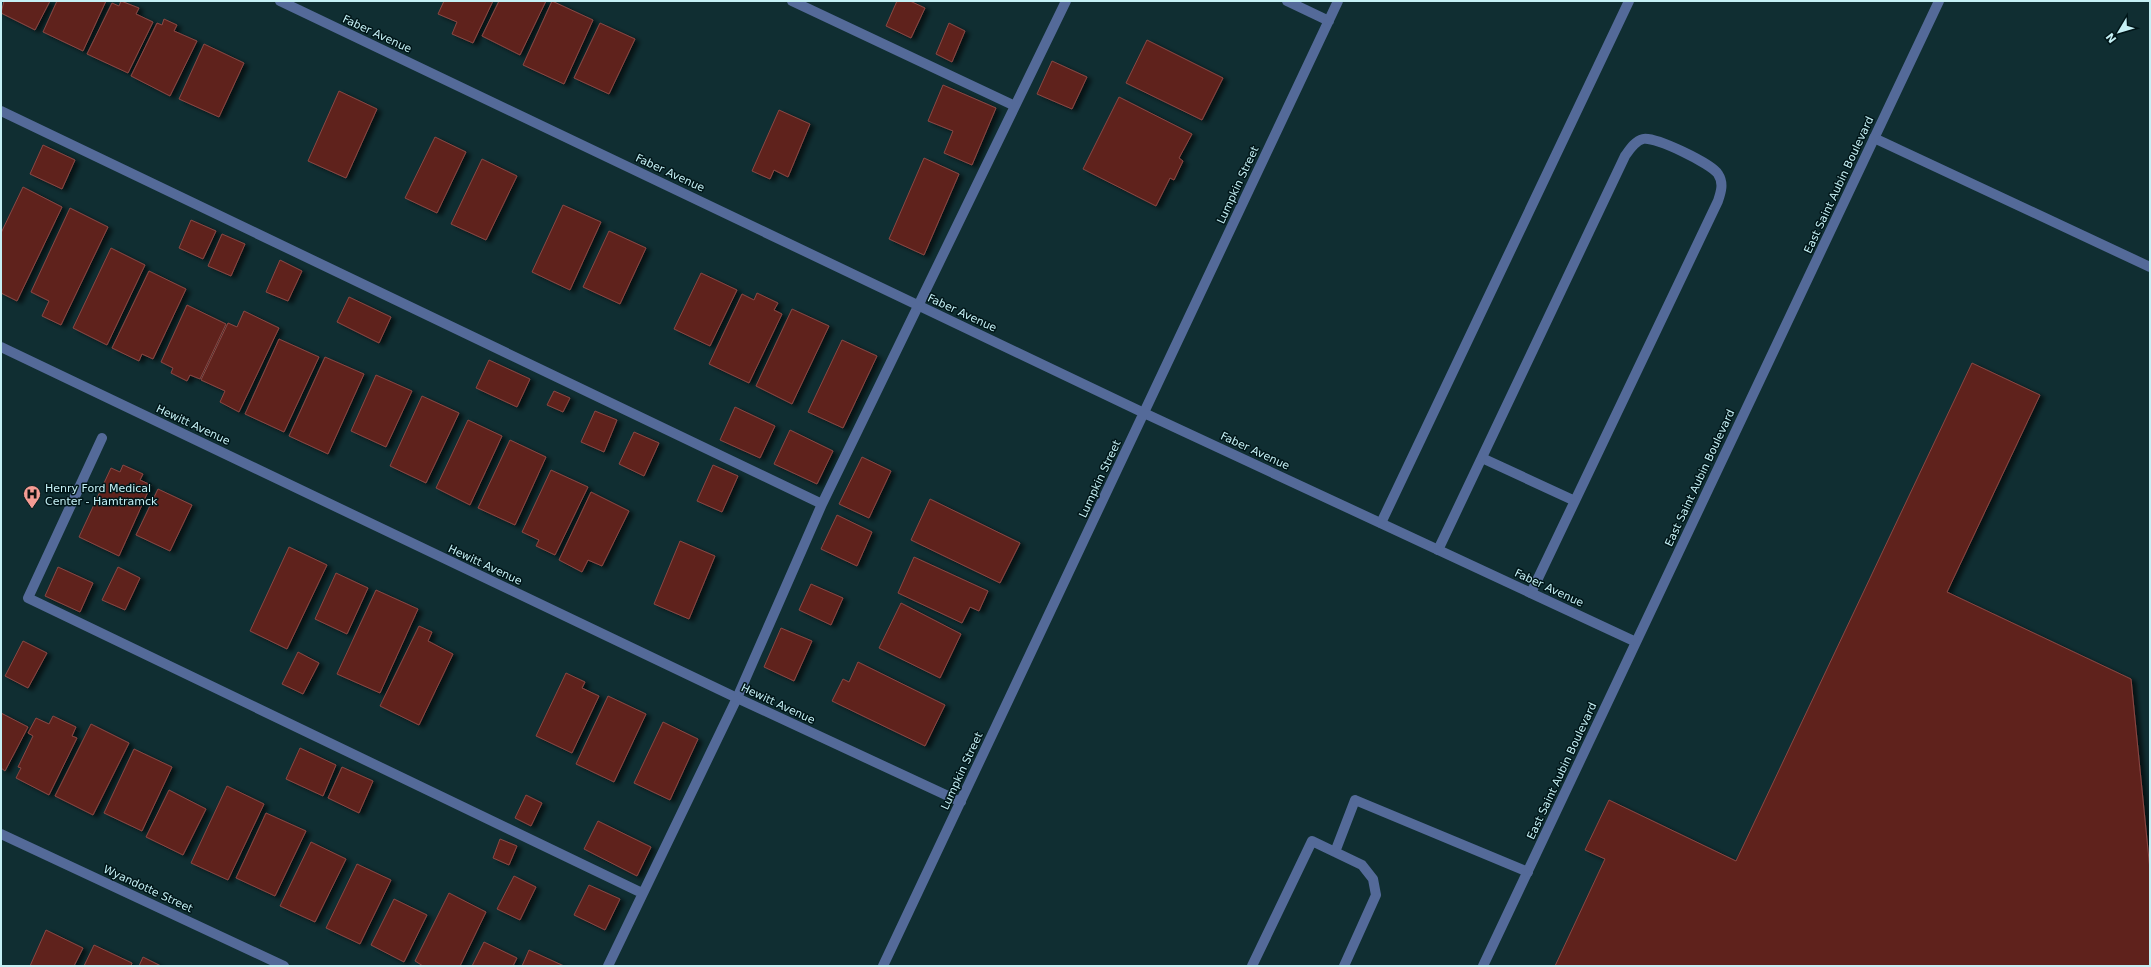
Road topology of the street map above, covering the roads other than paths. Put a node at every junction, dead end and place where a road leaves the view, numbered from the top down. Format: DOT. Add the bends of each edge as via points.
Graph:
graph roads {
  1 [pos="280,1"];
  2 [pos="792,1"];
  3 [pos="1066,1"];
  4 [pos="1287,1"];
  5 [pos="1338,1"];
  6 [pos="1629,1"];
  7 [pos="1939,1"];
  8 [pos="1329,21"];
  9 [pos="1014,106"];
  10 [pos="1,111"];
  11 [pos="1874,138"];
  12 [pos="2150,267"];
  13 [pos="918,305"];
  14 [pos="1,347"];
  15 [pos="1144,413"];
  16 [pos="102,438"];
  17 [pos="1482,458"];
  18 [pos="1575,501"];
  19 [pos="822,504"];
  20 [pos="1381,523"];
  21 [pos="1438,550"];
  22 [pos="1531,593"];
  23 [pos="1636,642"];
  24 [pos="737,698"];
  25 [pos="960,802"];
  26 [pos="1,834"];
  27 [pos="1335,852"];
  28 [pos="1528,872"];
  29 [pos="642,893"];
  30 [pos="284,966"];
  31 [pos="608,966"];
  32 [pos="883,966"];
  33 [pos="1252,966"];
  34 [pos="1344,966"];
  35 [pos="1483,966"];
  1 -- 13 [label="street, Faber Avenue"];
  2 -- 9 [label="street"];
  3 -- 9 [label="street"];
  4 -- 8 [label="street"];
  5 -- 8 [label="street, Lumpkin Street"];
  6 -- 20 [label="street"];
  7 -- 11 [label="street, East Saint Aubin Boulevard"];
  8 -- 15 [label="street, Lumpkin Street"];
  9 -- 13 [label="street"];
  10 -- 19 [label="street"];
  11 -- 12 [label="street"];
  11 -- 23 [label="street, East Saint Aubin Boulevard"];
  13 -- 15 [label="street, Faber Avenue"];
  13 -- 19 [label="street"];
  14 -- 24 [label="street, Hewitt Avenue"];
  15 -- 20 [label="street, Faber Avenue"];
  15 -- 25 [label="street, Lumpkin Street"];
  16 -- 29 [label="street" via="28,598"];
  17 -- 18 [label="street"];
  17 -- 18 [label="street" via="1625,156 1633,144 1643,139 1657,141 1707,164 1718,173 1722,186 1712,217"];
  17 -- 21 [label="street"];
  18 -- 22 [label="street"];
  19 -- 24 [label="street"];
  20 -- 21 [label="street, Faber Avenue"];
  21 -- 22 [label="street, Faber Avenue"];
  22 -- 23 [label="street, Faber Avenue"];
  23 -- 28 [label="street, East Saint Aubin Boulevard"];
  24 -- 25 [label="street, Hewitt Avenue"];
  24 -- 29 [label="street"];
  25 -- 32 [label="street, Lumpkin Street"];
  26 -- 30 [label="street, Wyandotte Street"];
  27 -- 28 [label="street" via="1355,800"];
  27 -- 33 [label="street" via="1312,841"];
  27 -- 34 [label="street" via="1362,865 1373,879 1376,895"];
  28 -- 35 [label="street, East Saint Aubin Boulevard"];
  29 -- 31 [label="street"];
}
